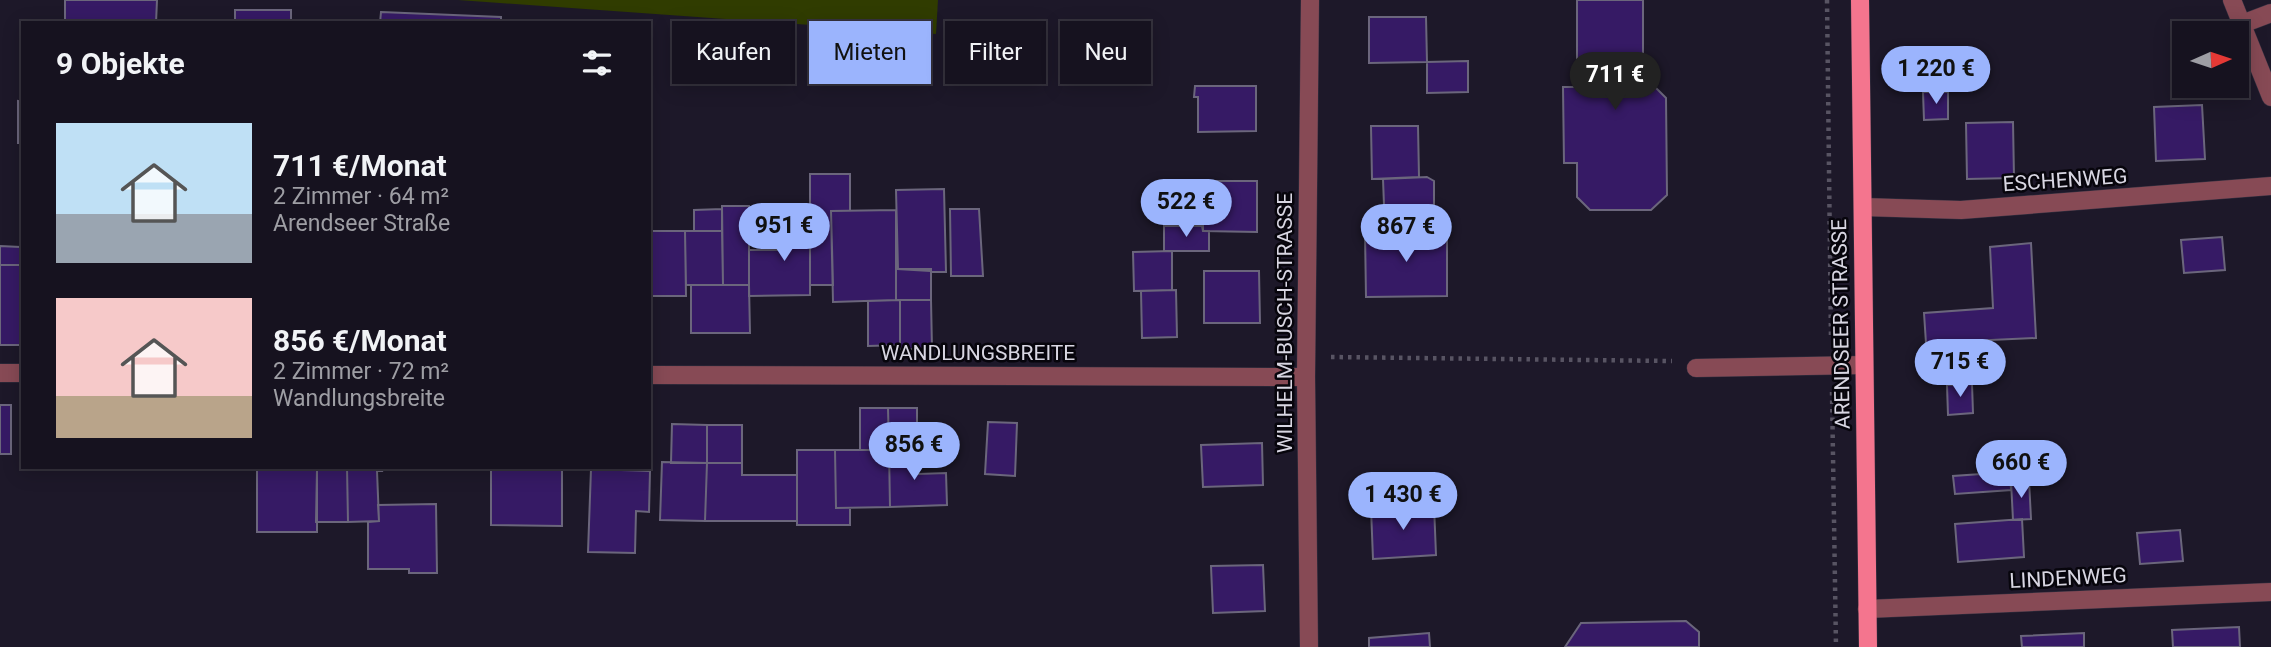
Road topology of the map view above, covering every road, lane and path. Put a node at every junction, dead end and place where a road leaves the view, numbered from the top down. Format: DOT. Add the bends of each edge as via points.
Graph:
graph roads {
  1 [pos="1310,0"];
  2 [pos="1827,0"];
  3 [pos="1860,0"];
  4 [pos="2232,0"];
  5 [pos="2271,13"];
  6 [pos="2241,21"];
  7 [pos="2249,21"];
  8 [pos="2249,42"];
  9 [pos="2271,97"];
  10 [pos="2271,186"];
  11 [pos="1863,207"];
  12 [pos="1306,357"];
  13 [pos="1864,365"];
  14 [pos="1832,366"];
  15 [pos="1696,368"];
  16 [pos="0,373"];
  17 [pos="21,373"];
  18 [pos="651,375"];
  19 [pos="1306,377"];
  20 [pos="2271,592"];
  21 [pos="1867,609"];
  22 [pos="1309,647"];
  23 [pos="1836,647"];
  24 [pos="1868,647"];
  1 -- 12 [label="street, WILHELM-BUSCH-STRASSE"];
  2 -- 14 [label="path"];
  3 -- 11 [label="main road, ARENDSEER STRASSE"];
  4 -- 6 [label="street"];
  5 -- 7 [label="street"];
  8 -- 9 [label="street"];
  10 -- 11 [label="street, ESCHENWEG" via="1961,210"];
  11 -- 13 [label="main road, ARENDSEER STRASSE"];
  12 -- 15 [label="path" via="1669,360"];
  12 -- 19 [label="street, WILHELM-BUSCH-STRASSE"];
  13 -- 14 [label="street"];
  13 -- 21 [label="main road, ARENDSEER STRASSE"];
  14 -- 15 [label="street"];
  14 -- 23 [label="path"];
  16 -- 17 [label="street"];
  18 -- 19 [label="street, WANDLUNGSBREITE"];
  19 -- 22 [label="street, WILHELM-BUSCH-STRASSE"];
  20 -- 21 [label="street, LINDENWEG"];
  21 -- 24 [label="main road, ARENDSEER STRASSE"];
}
